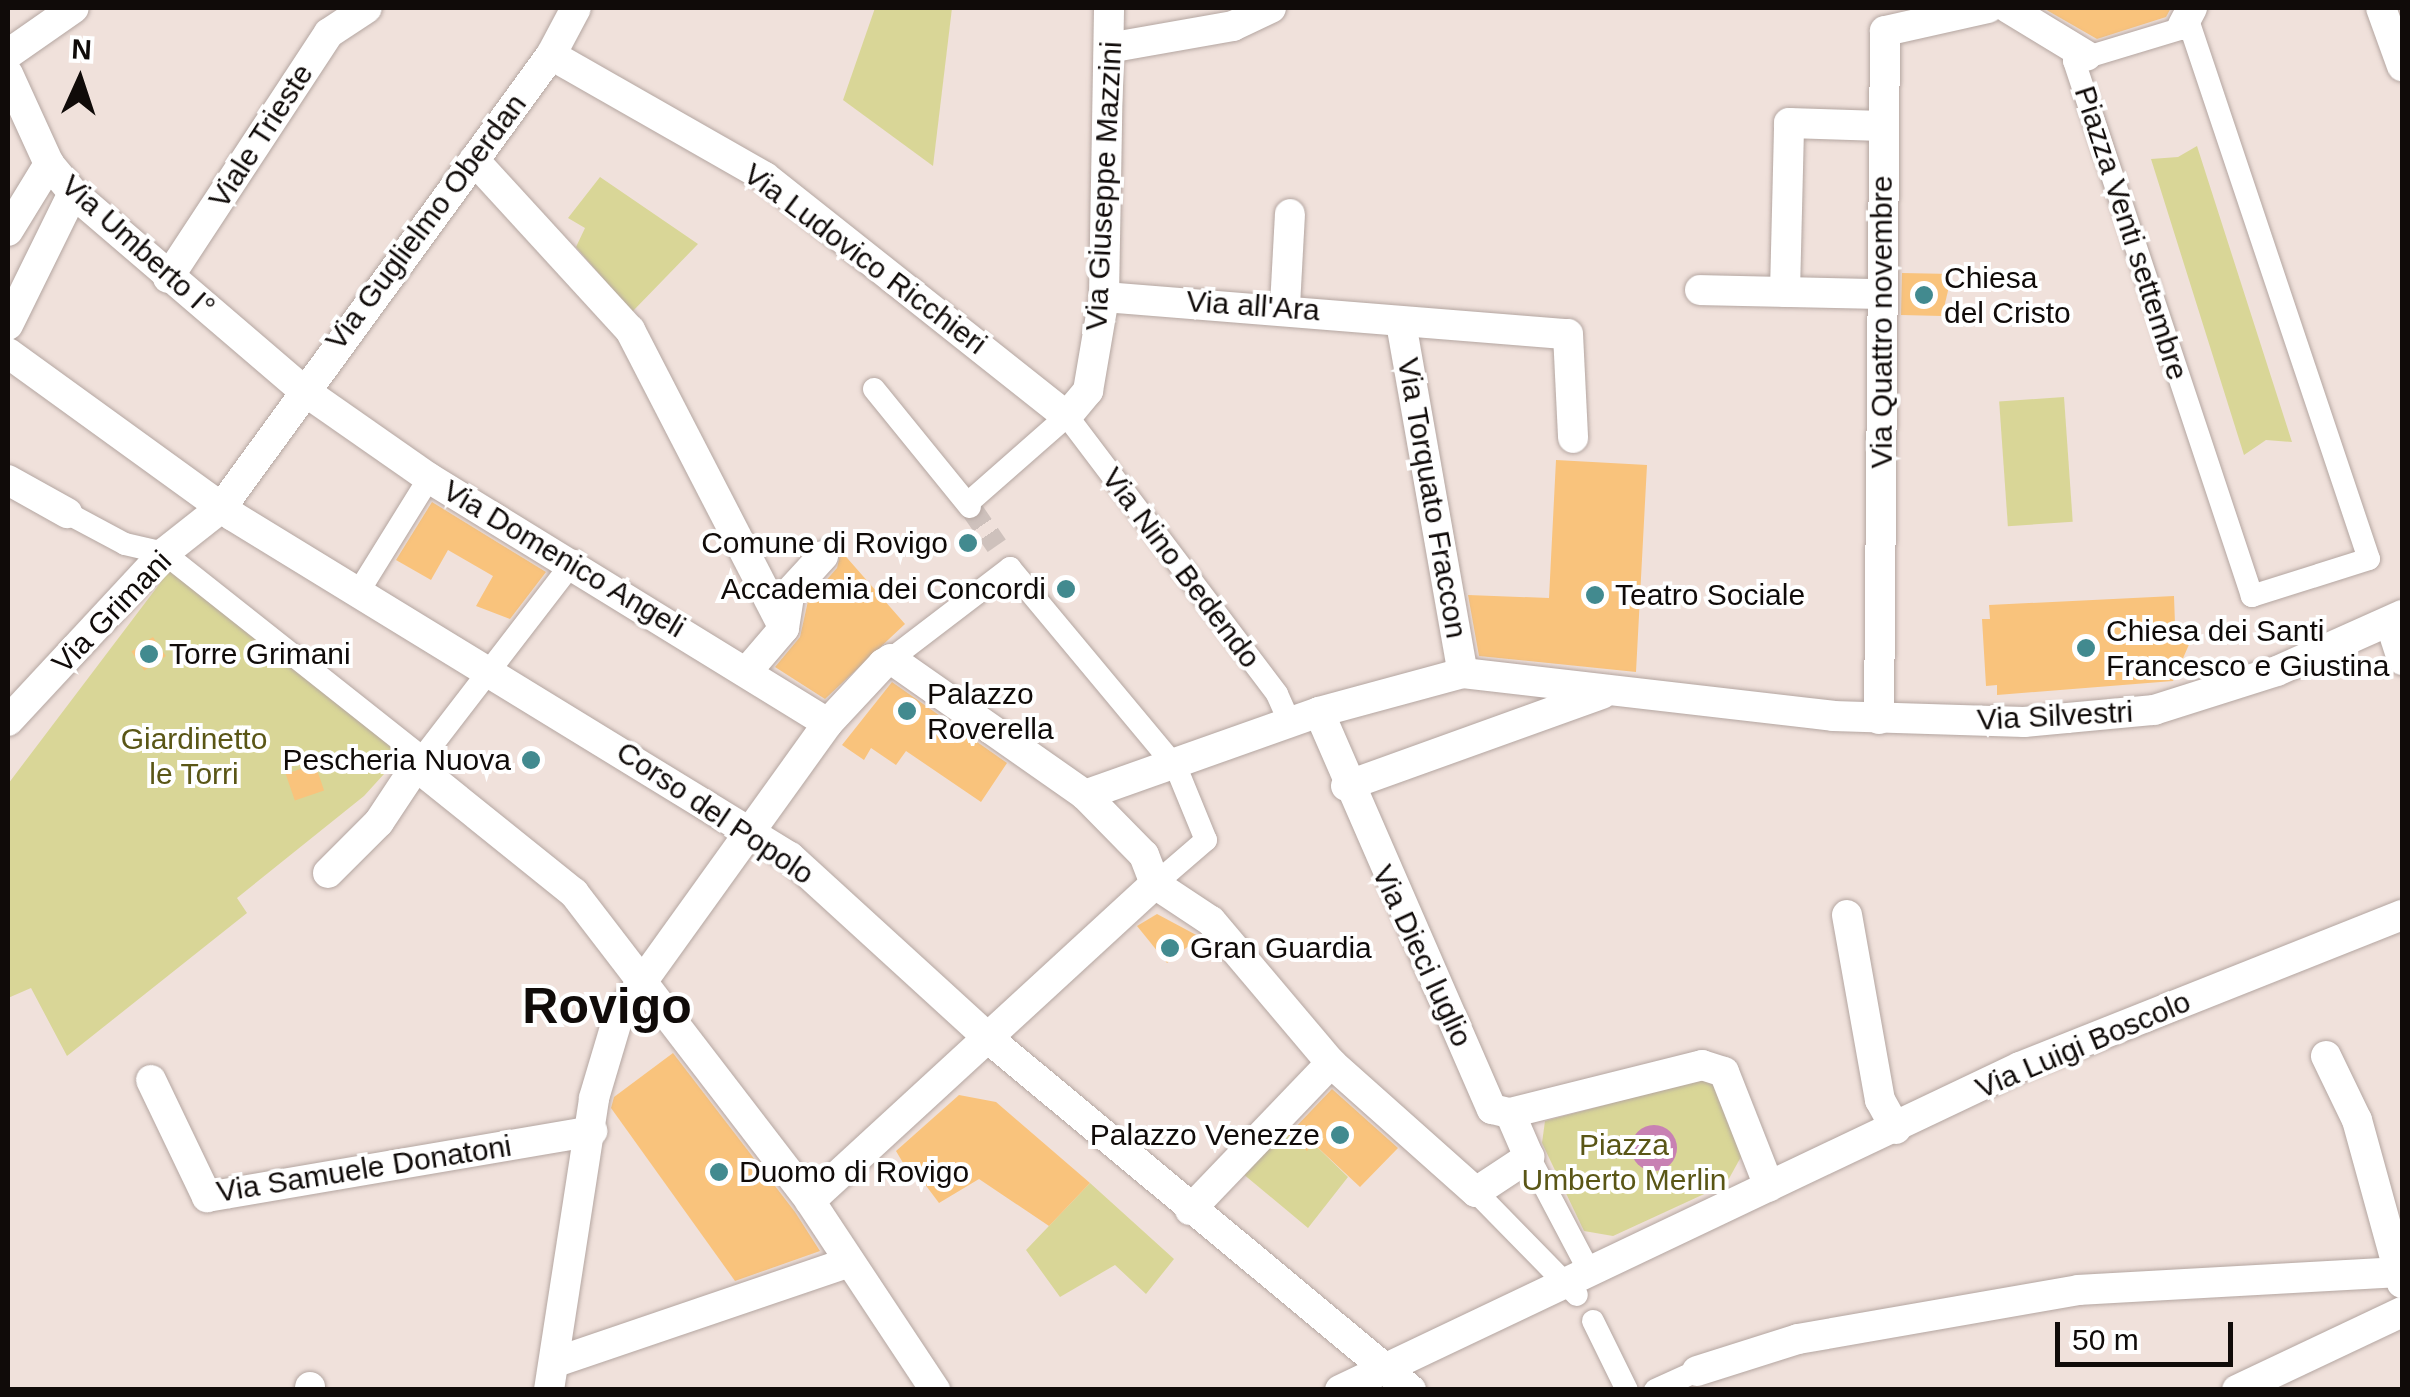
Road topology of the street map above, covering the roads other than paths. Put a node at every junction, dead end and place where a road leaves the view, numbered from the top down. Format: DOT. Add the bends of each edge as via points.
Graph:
graph roads {
  1 [pos="74,8"];
  2 [pos="367,8"];
  3 [pos="576,8"];
  4 [pos="1110,8"];
  5 [pos="1271,8"];
  6 [pos="1988,8"];
  7 [pos="2008,8"];
  8 [pos="2382,8"];
  9 [pos="1114,47"];
  10 [pos="8,54"];
  11 [pos="551,55"];
  12 [pos="2087,56"];
  13 [pos="2402,66"];
  14 [pos="8,74"];
  15 [pos="1882,126"];
  16 [pos="474,160"];
  17 [pos="48,164"];
  18 [pos="73,193"];
  19 [pos="1290,214"];
  20 [pos="8,230"];
  21 [pos="168,278"];
  22 [pos="1700,290"];
  23 [pos="1785,292"];
  24 [pos="1878,294"];
  25 [pos="1104,297"];
  26 [pos="1285,306"];
  27 [pos="1401,323"];
  28 [pos="8,325"];
  29 [pos="8,353"];
  30 [pos="874,389"];
  31 [pos="304,390"];
  32 [pos="1067,416"];
  33 [pos="1573,438"];
  34 [pos="2326,456"];
  35 [pos="429,478"];
  36 [pos="8,480"];
  37 [pos="2225,490"];
  38 [pos="222,508"];
  39 [pos="66,514"];
  40 [pos="998,546"];
  41 [pos="164,553"];
  42 [pos="823,556"];
  43 [pos="2363,559"];
  44 [pos="574,561"];
  45 [pos="1010,568"];
  46 [pos="358,591"];
  47 [pos="2254,594"];
  48 [pos="2396,619"];
  49 [pos="784,628"];
  50 [pos="890,659"];
  51 [pos="2402,660"];
  52 [pos="750,669"];
  53 [pos="496,672"];
  54 [pos="1463,673"];
  55 [pos="1602,694"];
  56 [pos="1318,712"];
  57 [pos="1880,719"];
  58 [pos="8,721"];
  59 [pos="828,724"];
  60 [pos="1290,724"];
  61 [pos="420,762"];
  62 [pos="1176,767"];
  63 [pos="1346,786"];
  64 [pos="1085,795"];
  65 [pos="754,832"];
  66 [pos="328,872"];
  67 [pos="1155,884"];
  68 [pos="1847,915"];
  69 [pos="2402,915"];
  70 [pos="642,983"];
  71 [pos="989,1039"];
  72 [pos="2326,1056"];
  73 [pos="1331,1063"];
  74 [pos="151,1080"];
  75 [pos="1510,1113"];
  76 [pos="1896,1128"];
  77 [pos="592,1130"];
  78 [pos="1530,1157"];
  79 [pos="1769,1186"];
  80 [pos="1476,1192"];
  81 [pos="810,1201"];
  82 [pos="1190,1210"];
  83 [pos="849,1262"];
  84 [pos="2400,1278"];
  85 [pos="1578,1282"];
  86 [pos="2402,1312"];
  87 [pos="1593,1322"];
  88 [pos="1697,1370"];
  89 [pos="1384,1372"];
  90 [pos="553,1376"];
  91 [pos="936,1390"];
  92 [pos="1340,1390"];
  93 [pos="1411,1390"];
  94 [pos="1627,1390"];
  95 [pos="1656,1390"];
  96 [pos="2237,1390"];
  1 -- 10 [label="street"];
  2 -- 21 [label="street, Viale Trieste" via="329,32"];
  3 -- 11 [label="street, Via Guglielmo Oberdan"];
  4 -- 9 [label="street, Via Giuseppe Mazzini"];
  5 -- 9 [label="street" via="1233,26"];
  6 -- 15 [label="street, Via Quattro novembre" via="1885,30"];
  7 -- 12 [label="street, Piazza Venti settembre"];
  8 -- 13 [label="street"];
  9 -- 25 [label="street, Via Giuseppe Mazzini"];
  11 -- 16 [label="street, Via Guglielmo Oberdan"];
  11 -- 32 [label="street, Via Ludovico Ricchieri" via="766,178"];
  14 -- 17 [label="street, Via Umberto I°"];
  15 -- 23 [label="street" via="1789,123"];
  15 -- 24 [label="street, Via Quattro novembre"];
  16 -- 31 [label="street, Via Guglielmo Oberdan"];
  16 -- 49 [label="street" via="630,330"];
  17 -- 18 [label="street, Via Umberto I°"];
  17 -- 20 [label="street"];
  18 -- 21 [label="street, Via Umberto I°"];
  18 -- 28 [label="street"];
  19 -- 26 [label="street"];
  21 -- 31 [label="street, Via Umberto I°"];
  22 -- 23 [label="street"];
  23 -- 24 [label="street"];
  24 -- 57 [label="street, Via Quattro novembre"];
  25 -- 26 [label="street, Via all'Ara"];
  25 -- 32 [label="street, Via Giuseppe Mazzini" via="1088,391"];
  26 -- 27 [label="street, Via all'Ara"];
  27 -- 33 [label="street, Via all'Ara" via="1568,334"];
  27 -- 54 [label="street, Via Torquato Fraccon"];
  29 -- 38 [label="street, Corso del Popolo"];
  30 -- 32 [label="street" via="969,505"];
  31 -- 35 [label="street, Via Domenico Angeli"];
  31 -- 38 [label="street, Via Guglielmo Oberdan"];
  32 -- 60 [label="street, Via Nino Bedendo" via="1277,694"];
  34 -- 43 [label="street"];
  35 -- 44 [label="street, Via Domenico Angeli"];
  35 -- 46 [label="street"];
  36 -- 39 [label="street"];
  37 -- 47 [label="street"];
  38 -- 41 [label="street, Via Grimani"];
  38 -- 46 [label="street, Corso del Popolo"];
  39 -- 41 [label="street" via="125,544"];
  40 -- 45 [label="street"];
  41 -- 58 [label="street, Via Grimani"];
  41 -- 61 [label="street"];
  42 -- 49 [label="street" via="790,592"];
  43 -- 43 [label="street, Piazza Venti settembre" via="2190,26 2074,61 2252,596"];
  44 -- 52 [label="street, Via Domenico Angeli"];
  44 -- 53 [label="street"];
  45 -- 50 [label="street"];
  45 -- 62 [label="street"];
  46 -- 53 [label="street, Corso del Popolo"];
  48 -- 51 [label="street"];
  48 -- 57 [label="street, Via Silvestri" via="2277,672 2154,710 2024,722"];
  49 -- 52 [label="street"];
  50 -- 59 [label="street"];
  50 -- 64 [label="street"];
  52 -- 59 [label="street, Via Domenico Angeli"];
  53 -- 61 [label="street"];
  53 -- 65 [label="street, Corso del Popolo"];
  54 -- 55 [label="street, Via Silvestri"];
  54 -- 56 [label="street"];
  55 -- 57 [label="street, Via Silvestri"];
  55 -- 63 [label="street"];
  56 -- 60 [label="street"];
  56 -- 63 [label="street"];
  59 -- 65 [label="street"];
  60 -- 62 [label="street"];
  61 -- 66 [label="street" via="379,822"];
  61 -- 70 [label="street" via="574,893"];
  62 -- 64 [label="street"];
  62 -- 67 [label="street" via="1206,840"];
  63 -- 75 [label="street, Via Dieci luglio" via="1492,1109"];
  64 -- 67 [label="street" via="1144,854"];
  65 -- 70 [label="street"];
  65 -- 71 [label="street, Corso del Popolo" via="878,931"];
  67 -- 71 [label="street" via="1022,998"];
  67 -- 73 [label="street" via="1211,920"];
  68 -- 76 [label="street" via="1880,1100"];
  69 -- 76 [label="street, Via Luigi Boscolo" via="2020,1068"];
  70 -- 77 [label="street" via="619,1014 594,1098"];
  70 -- 81 [label="street"];
  71 -- 81 [label="street"];
  71 -- 82 [label="street, Corso del Popolo"];
  72 -- 84 [label="street" via="2357,1120"];
  73 -- 80 [label="street"];
  73 -- 82 [label="street"];
  74 -- 77 [label="street, Via Samuele Donatoni" via="206,1197"];
  75 -- 78 [label="street"];
  75 -- 79 [label="street" via="1702,1065 1724,1072"];
  76 -- 79 [label="street, Via Luigi Boscolo"];
  77 -- 90 [label="street"];
  78 -- 80 [label="street"];
  78 -- 85 [label="street"];
  79 -- 85 [label="street"];
  80 -- 85 [label="street"];
  81 -- 83 [label="street"];
  82 -- 89 [label="street, Corso del Popolo"];
  83 -- 90 [label="street"];
  83 -- 91 [label="street"];
  84 -- 88 [label="street" via="2079,1290 1798,1338"];
  85 -- 89 [label="street"];
  86 -- 96 [label="street"];
  87 -- 94 [label="street"];
  88 -- 95 [label="street"];
  89 -- 92 [label="street"];
  89 -- 93 [label="street, Corso del Popolo"];
}
